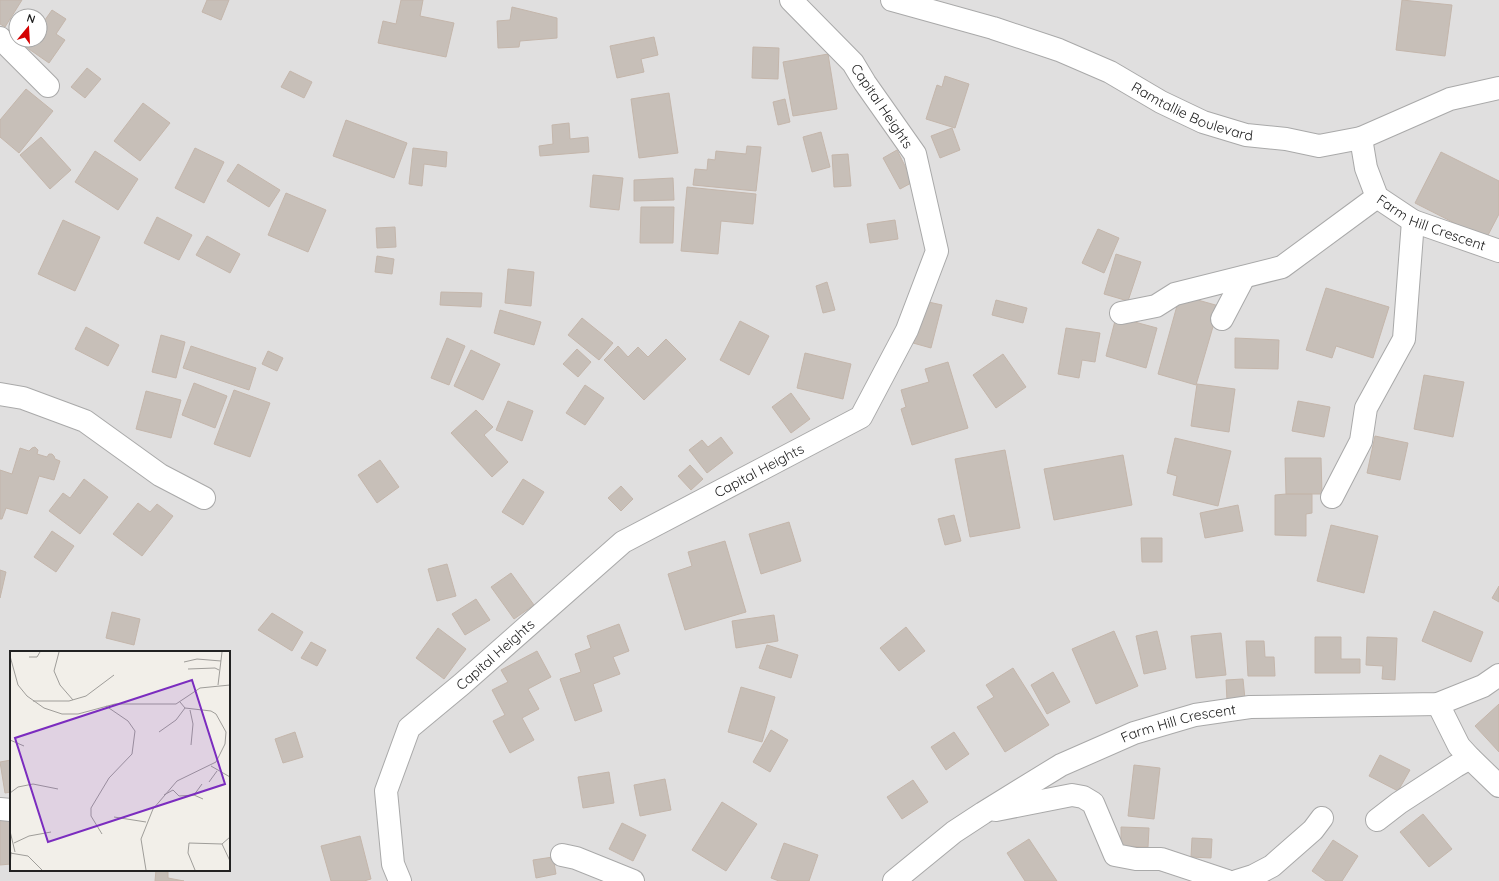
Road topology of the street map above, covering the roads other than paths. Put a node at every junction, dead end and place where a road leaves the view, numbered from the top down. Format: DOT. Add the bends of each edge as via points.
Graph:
graph roads {
  1 [pos="791,0"];
  2 [pos="892,0"];
  3 [pos="0,38"];
  4 [pos="48,86"];
  5 [pos="1499,88"];
  6 [pos="1360,138"];
  7 [pos="1377,197"];
  8 [pos="1413,220"];
  9 [pos="1499,251"];
  10 [pos="1244,276"];
  11 [pos="1121,313"];
  12 [pos="1222,319"];
  13 [pos="0,394"];
  14 [pos="1332,497"];
  15 [pos="204,498"];
  16 [pos="1499,675"];
  17 [pos="1438,704"];
  18 [pos="1470,758"];
  19 [pos="1499,786"];
  20 [pos="0,809"];
  21 [pos="10,810"];
  22 [pos="983,813"];
  23 [pos="1322,818"];
  24 [pos="1377,820"];
  25 [pos="562,855"];
  26 [pos="400,881"];
  27 [pos="633,881"];
  28 [pos="894,881"];
  29 [pos="1227,881"];
  30 [pos="1237,881"];
  1 -- 26 [label="street, Capital Heights" via="853,62 915,154 937,251 907,330 861,417 623,542 409,728 386,791 393,864"];
  2 -- 6 [label="street, Ramtallie Boulevard" via="993,28 1059,50 1110,72 1161,102 1203,122 1246,135 1319,146"];
  3 -- 4 [label="street"];
  5 -- 6 [label="street, Ramtallie Boulevard" via="1450,99"];
  6 -- 7 [label="street, Farm Hill Crescent" via="1366,168"];
  7 -- 8 [label="street, Farm Hill Crescent"];
  7 -- 10 [label="street" via="1282,267"];
  8 -- 9 [label="street, Farm Hill Crescent"];
  8 -- 14 [label="street" via="1404,339 1366,408 1361,441"];
  10 -- 11 [label="street" via="1174,294 1156,306"];
  10 -- 12 [label="street"];
  13 -- 15 [label="street" via="23,398 85,421 160,475"];
  16 -- 17 [label="street, Farm Hill Crescent" via="1483,686"];
  17 -- 18 [label="street" via="1459,746"];
  17 -- 22 [label="street, Farm Hill Crescent" via="1250,707 1195,715 1134,733 1061,765"];
  18 -- 19 [label="street"];
  18 -- 24 [label="street"];
  20 -- 21 [label="street"];
  22 -- 28 [label="street, Farm Hill Crescent" via="954,832"];
  22 -- 29 [label="street" via="1072,795 1083,797 1093,803 1115,855 1136,859 1161,859"];
  23 -- 30 [label="street" via="1313,830 1272,866"];
  25 -- 27 [label="street"];
}
